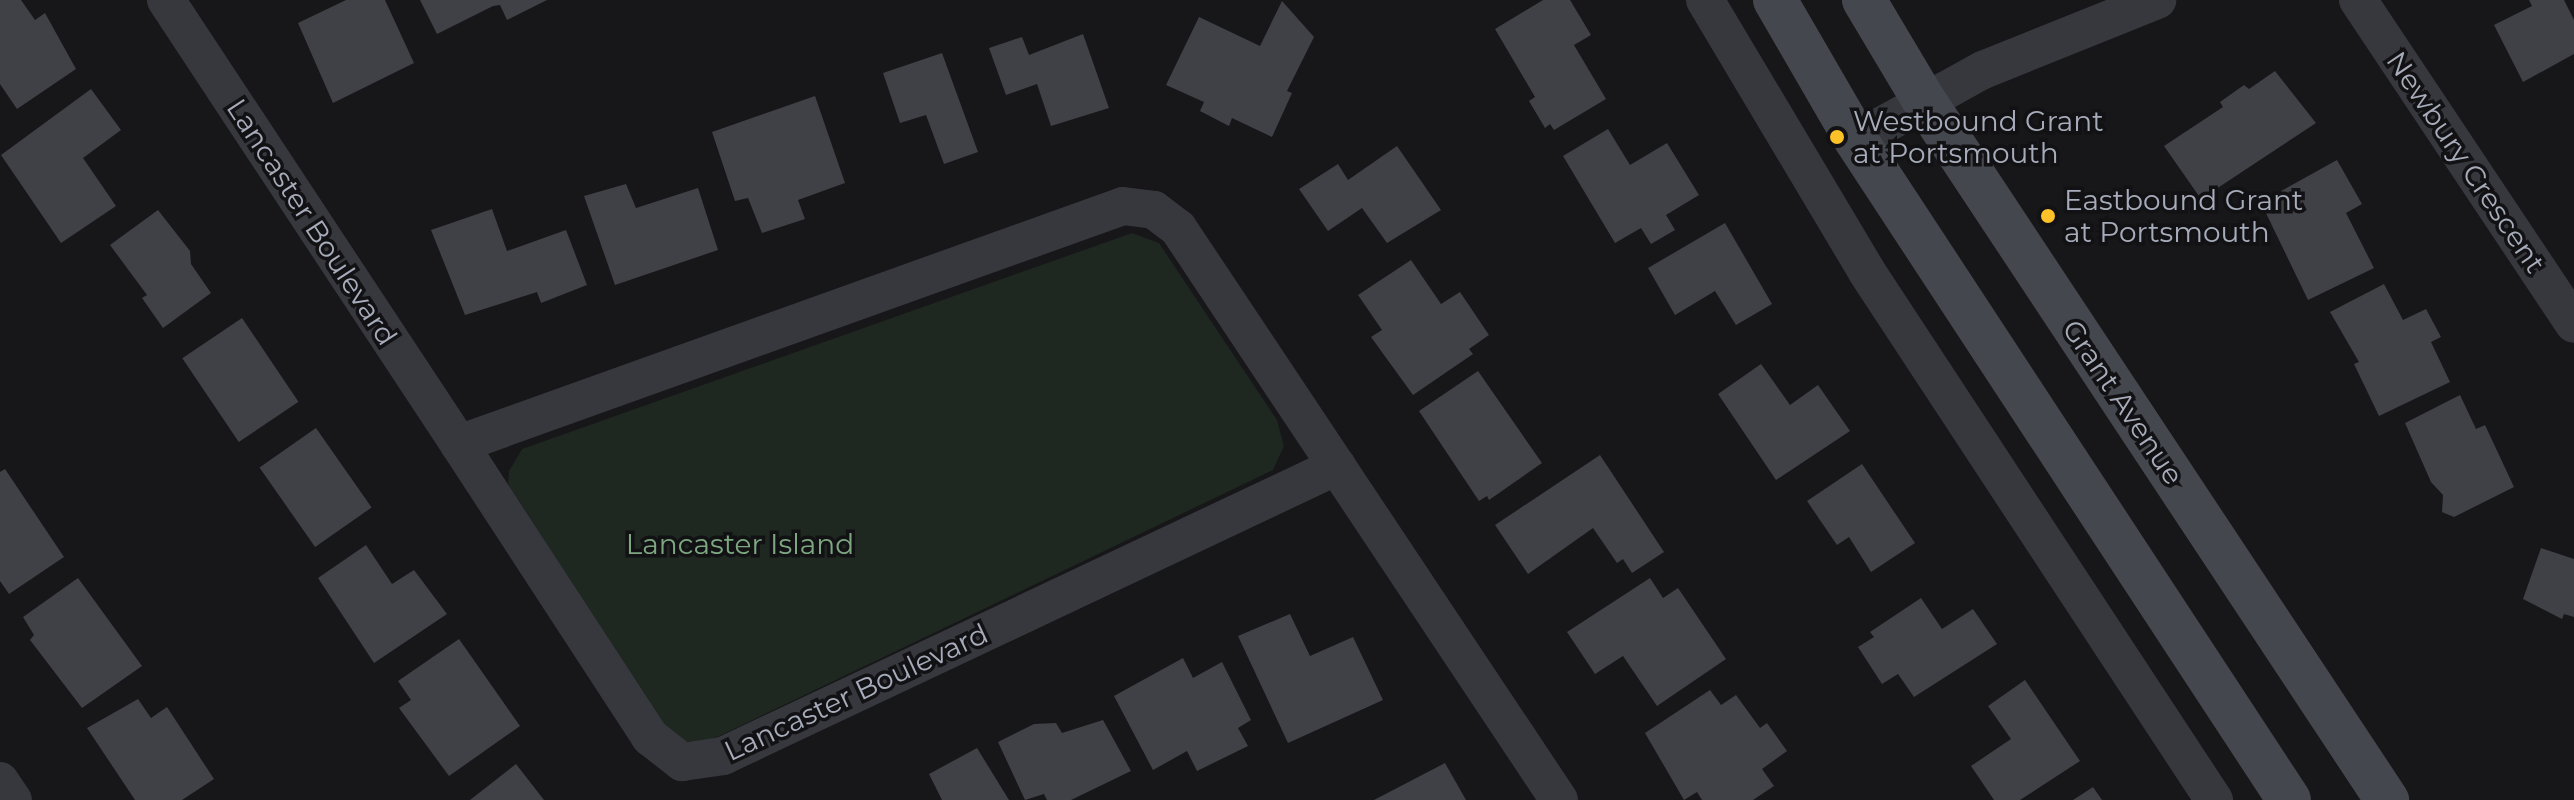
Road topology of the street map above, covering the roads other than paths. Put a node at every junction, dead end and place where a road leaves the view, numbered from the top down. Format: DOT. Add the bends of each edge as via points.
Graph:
graph roads {
  1 [pos="166,0"];
  2 [pos="1705,0"];
  3 [pos="1775,0"];
  4 [pos="1864,0"];
  5 [pos="2157,0"];
  6 [pos="2358,0"];
  7 [pos="1923,99"];
  8 [pos="1856,140"];
  9 [pos="2574,324"];
  10 [pos="459,444"];
  11 [pos="1337,466"];
  12 [pos="0,781"];
  13 [pos="13,800"];
  14 [pos="1559,800"];
  15 [pos="2214,800"];
  16 [pos="2289,800"];
  17 [pos="2387,800"];
  1 -- 10 [label="street, Lancaster Boulevard"];
  2 -- 15 [label="street" via="1867,272"];
  3 -- 8 [label="main road"];
  4 -- 7 [label="main road, Grant Avenue"];
  5 -- 7 [label="street"];
  6 -- 9 [label="street, Newbury Crescent"];
  7 -- 8 [label="street"];
  7 -- 17 [label="main road, Grant Avenue"];
  8 -- 16 [label="main road"];
  10 -- 11 [label="street" via="1123,206 1154,210 1178,228"];
  10 -- 11 [label="street, Lancaster Boulevard" via="650,737 682,762 723,756"];
  11 -- 14 [label="street"];
  12 -- 13 [label="street"];
}
